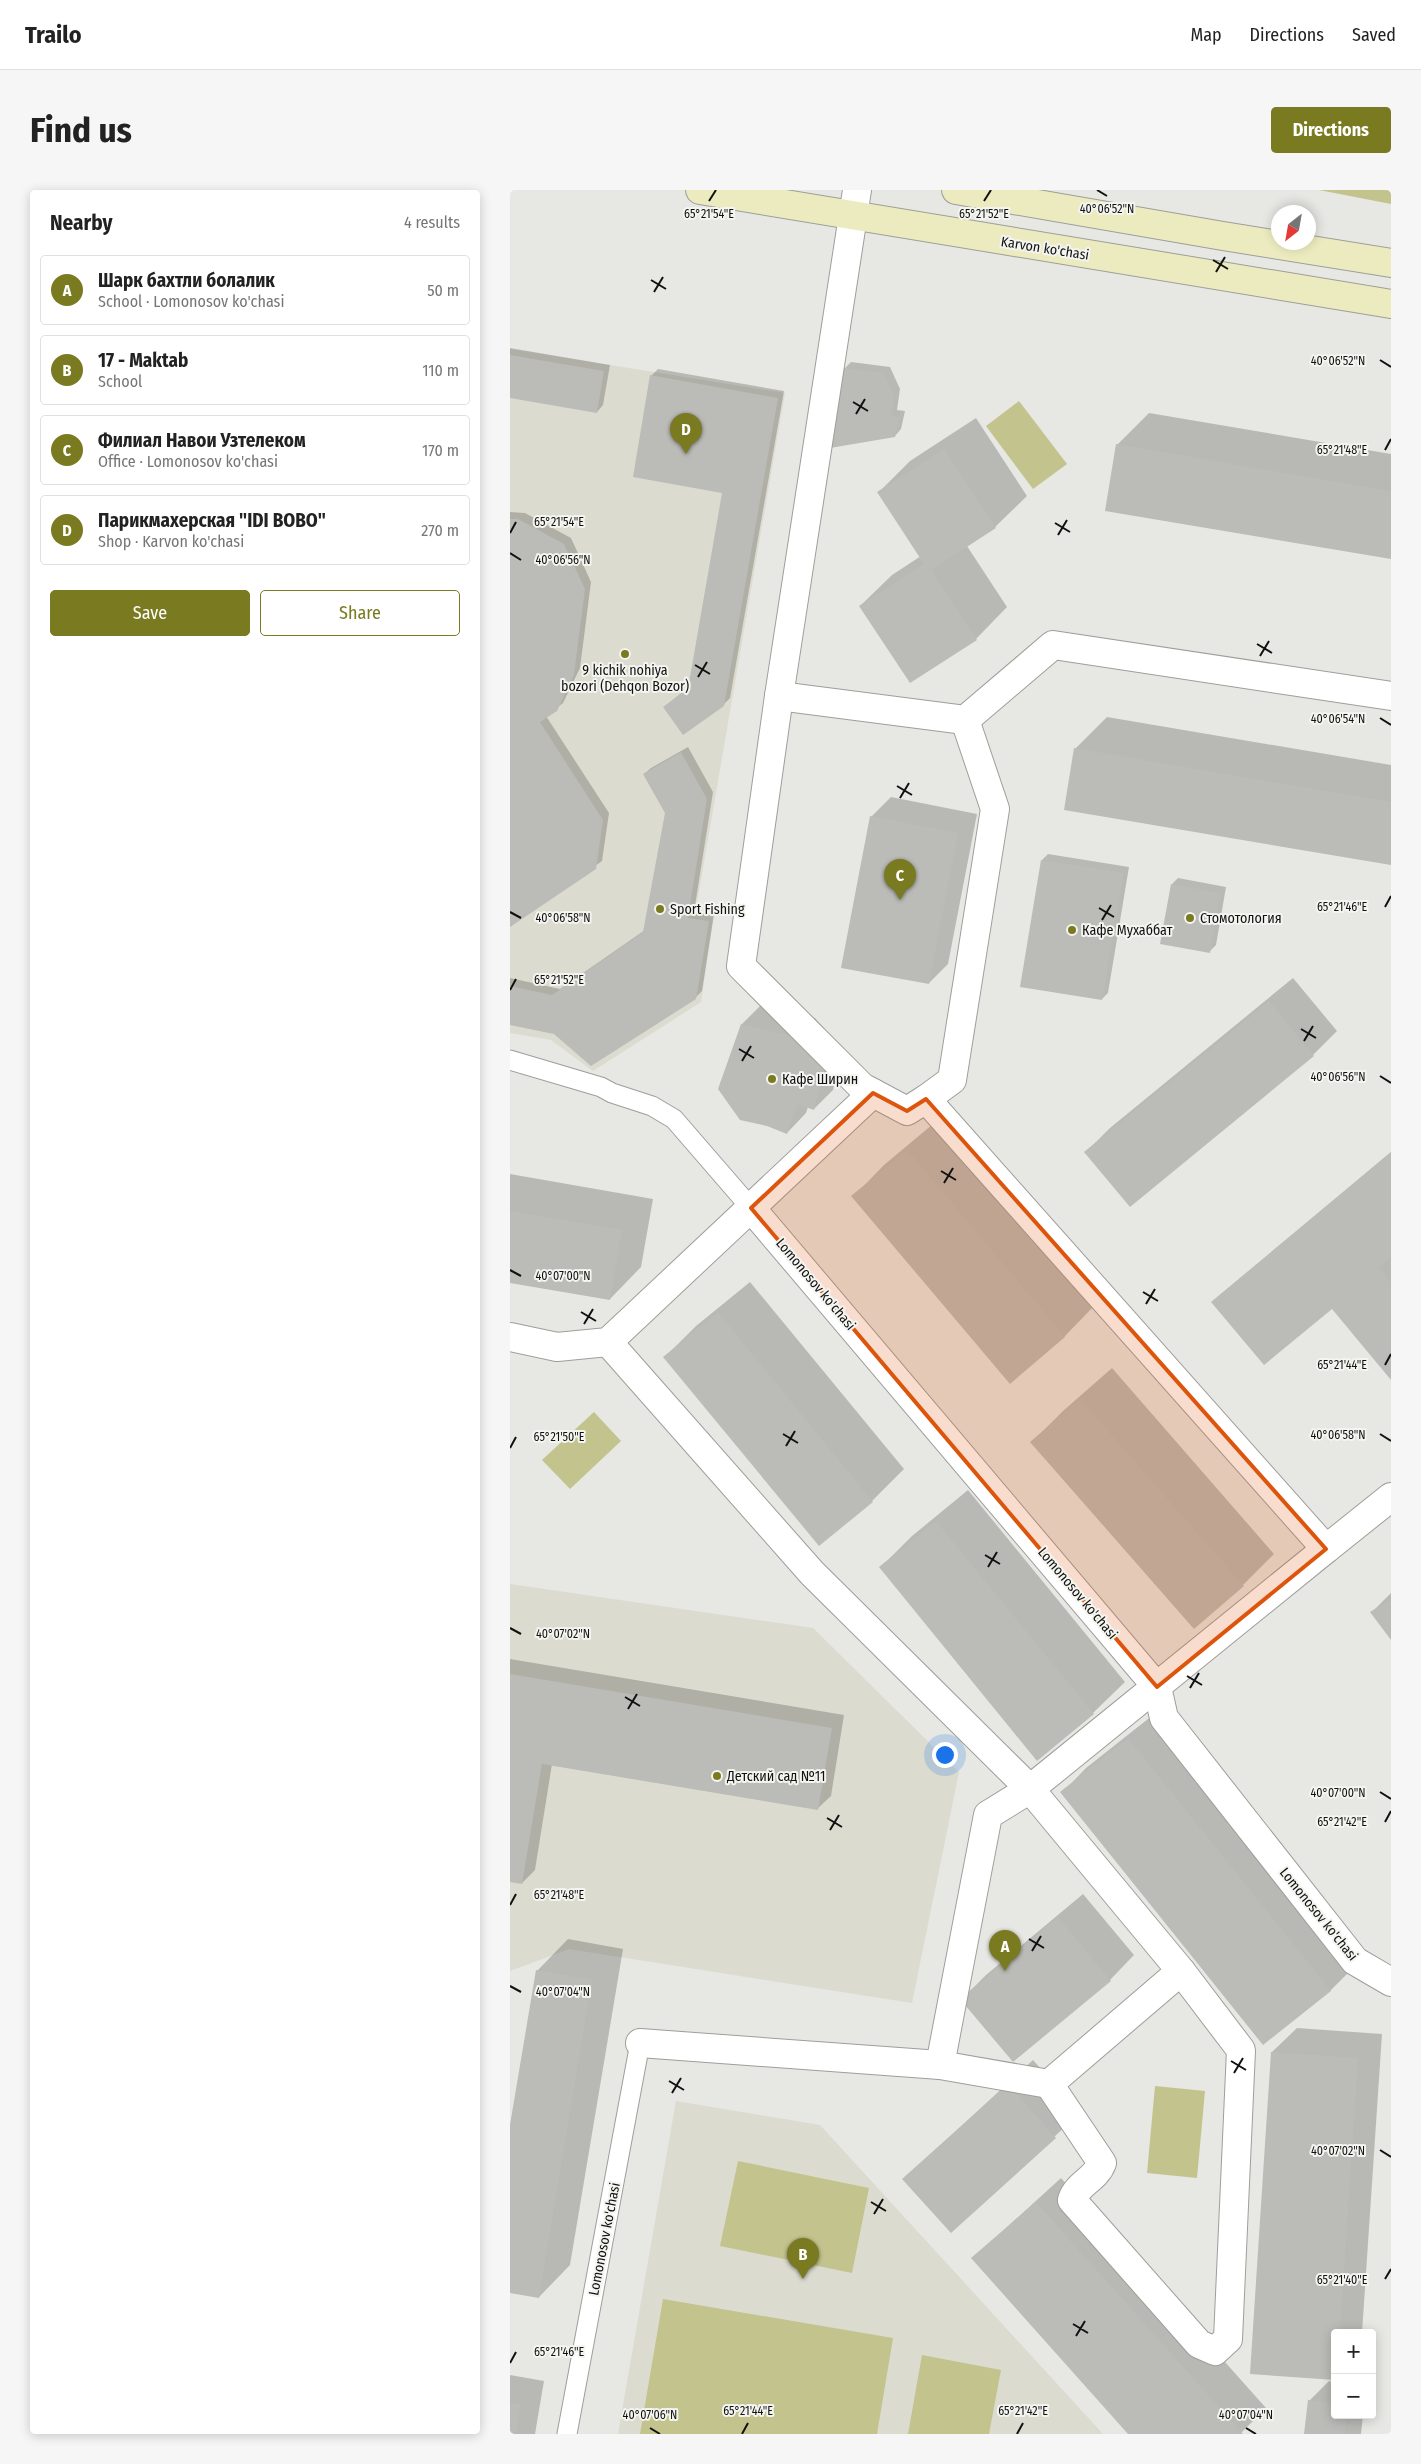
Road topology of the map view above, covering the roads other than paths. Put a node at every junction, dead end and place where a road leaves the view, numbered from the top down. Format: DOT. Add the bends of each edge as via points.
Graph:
graph roads {
  1 [pos="700,190"];
  2 [pos="857,190"];
  3 [pos="956,190"];
  4 [pos="853,216"];
  5 [pos="1391,263"];
  6 [pos="1391,304"];
  7 [pos="779,696"];
  8 [pos="1391,696"];
  9 [pos="965,720"];
  10 [pos="510,1060"];
  11 [pos="873,1093"];
  12 [pos="926,1099"];
  13 [pos="751,1208"];
  14 [pos="510,1337"];
  15 [pos="608,1342"];
  16 [pos="1391,1496"];
  17 [pos="1326,1549"];
  18 [pos="1156,1687"];
  19 [pos="1030,1789"];
  20 [pos="1181,1972"];
  21 [pos="1391,1982"];
  22 [pos="640,2043"];
  23 [pos="940,2065"];
  24 [pos="1048,2084"];
  25 [pos="567,2434"];
  1 -- 4 [label="main road, Karvon ko'chasi"];
  2 -- 4 [label="street"];
  3 -- 5 [label="main road"];
  4 -- 6 [label="main road, Karvon ko'chasi"];
  4 -- 7 [label="street"];
  7 -- 9 [label="street"];
  7 -- 11 [label="street" via="741,966 862,1088"];
  8 -- 9 [label="street" via="1053,645"];
  9 -- 12 [label="street" via="995,809 952,1080"];
  10 -- 13 [label="lane" via="601,1087 652,1106 674,1119"];
  11 -- 12 [label="street" via="907,1111"];
  11 -- 13 [label="street"];
  12 -- 17 [label="street"];
  13 -- 15 [label="street"];
  13 -- 18 [label="street, Lomonosov ko'chasi"];
  14 -- 15 [label="street" via="557,1347"];
  15 -- 19 [label="street" via="812,1573"];
  16 -- 17 [label="street"];
  17 -- 18 [label="street"];
  18 -- 19 [label="street"];
  18 -- 21 [label="street, Lomonosov ko'chasi" via="1164,1718 1355,1961"];
  19 -- 20 [label="street"];
  19 -- 23 [label="street" via="988,1815"];
  20 -- 24 [label="street"];
  20 -- 24 [label="street" via="1241,2050 1228,2339 1215,2351 1199,2344 1072,2200 1075,2192 1099,2171 1102,2163"];
  22 -- 23 [label="street"];
  22 -- 25 [label="lane, Lomonosov ko'chasi"];
  23 -- 24 [label="street"];
}
